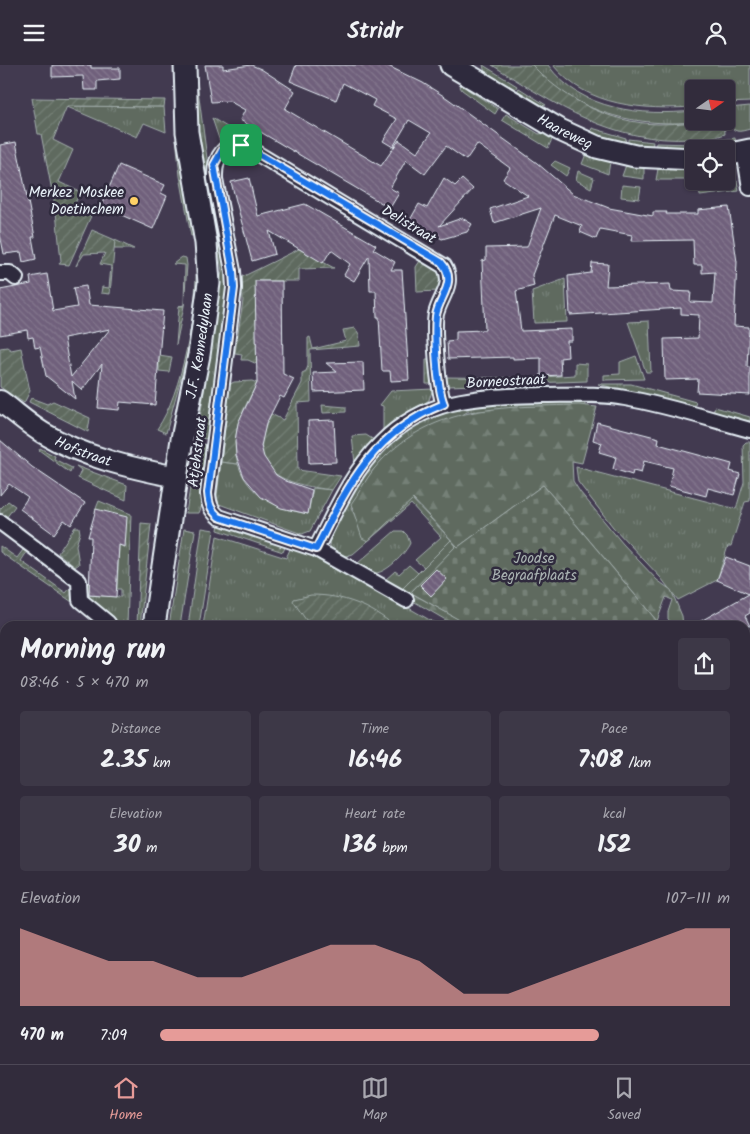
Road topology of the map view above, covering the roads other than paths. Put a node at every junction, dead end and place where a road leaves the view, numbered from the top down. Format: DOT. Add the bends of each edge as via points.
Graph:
graph roads {
  1 [pos="185,65"];
  2 [pos="451,65"];
  3 [pos="232,145"];
  4 [pos="740,152"];
  5 [pos="685,159"];
  6 [pos="750,188"];
  7 [pos="0,273"];
  8 [pos="16,278"];
  9 [pos="0,401"];
  10 [pos="444,404"];
  11 [pos="750,430"];
  12 [pos="176,477"];
  13 [pos="0,523"];
  14 [pos="316,549"];
  15 [pos="406,600"];
  16 [pos="105,621"];
  17 [pos="155,621"];
  1 -- 12 [label="main road, J.F. Kennedylaan" via="187,132 206,243 209,283"];
  2 -- 5 [label="main road, Haareweg" via="560,130 597,147 635,156"];
  3 -- 10 [label="street, Delistraat" via="248,148 444,266 448,288 436,315 439,386"];
  3 -- 14 [label="street, Atjehstraat" via="223,149 214,165 234,288 209,504 219,517"];
  4 -- 6 [label="street"];
  7 -- 8 [label="street" via="10,273"];
  9 -- 12 [label="street, Hofstraat" via="42,432 77,449 116,463"];
  10 -- 11 [label="street, Borneostraat" via="489,396 609,395"];
  10 -- 14 [label="street, Borneostraat" via="420,414 369,456 346,491"];
  12 -- 17 [label="main road, J.F. Kennedylaan"];
  13 -- 16 [label="street" via="79,581 80,601"];
  14 -- 15 [label="street"];
}
